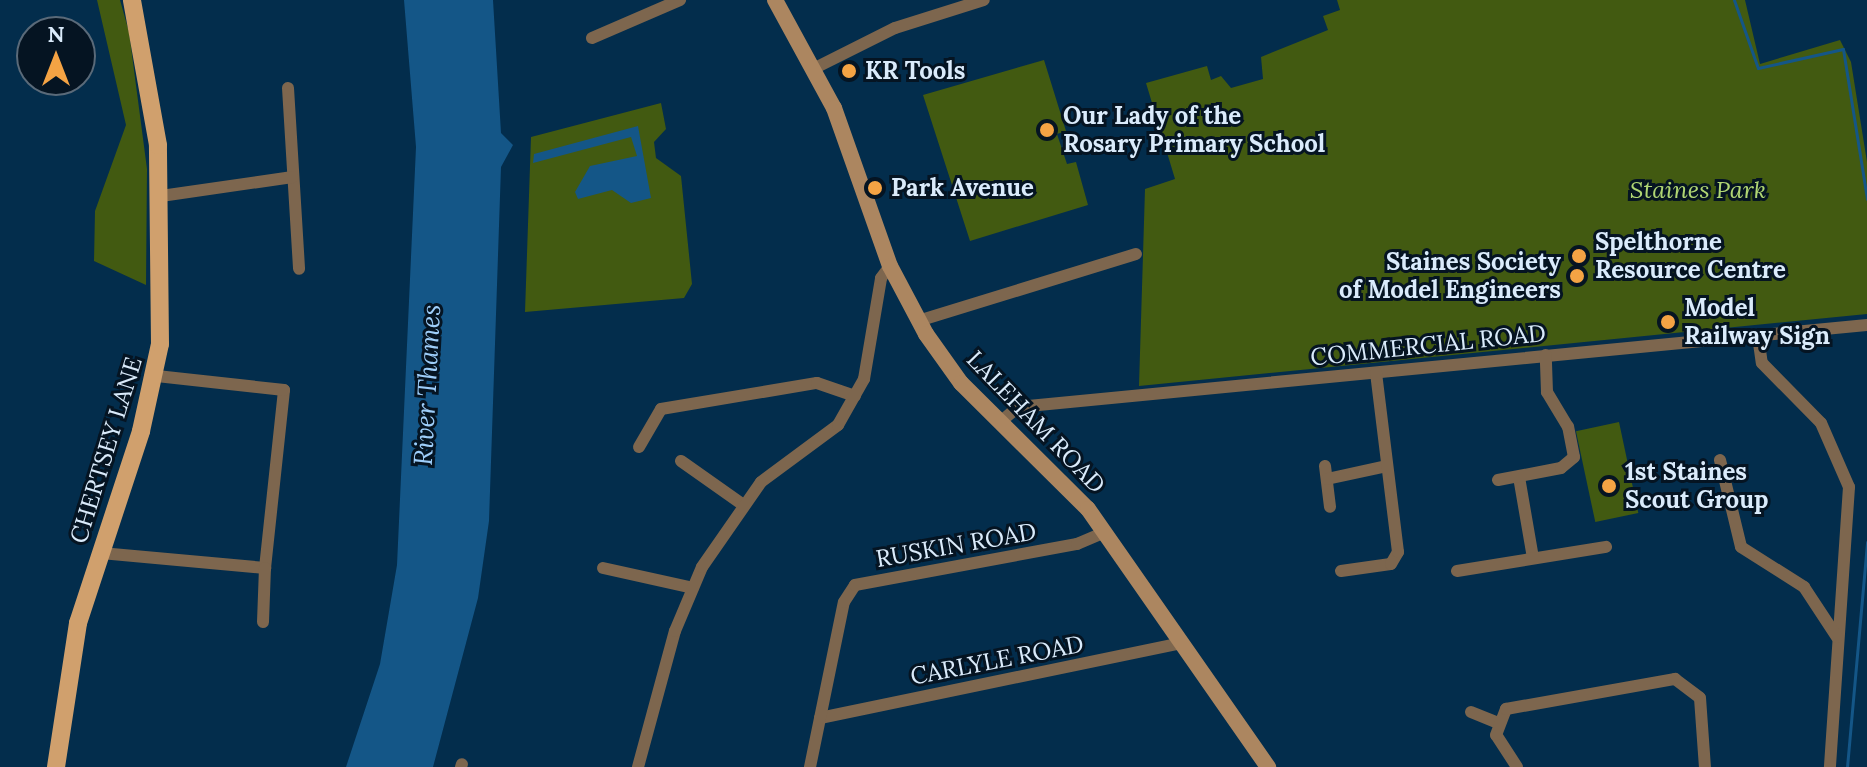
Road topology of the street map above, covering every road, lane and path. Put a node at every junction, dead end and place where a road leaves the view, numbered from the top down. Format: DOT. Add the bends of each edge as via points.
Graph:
graph roads {
  1 [pos="132,0"];
  2 [pos="680,0"];
  3 [pos="775,0"];
  4 [pos="984,0"];
  5 [pos="592,38"];
  6 [pos="815,68"];
  7 [pos="288,88"];
  8 [pos="293,177"];
  9 [pos="161,196"];
  10 [pos="1136,254"];
  11 [pos="890,266"];
  12 [pos="299,269"];
  13 [pos="918,321"];
  14 [pos="1867,325"];
  15 [pos="1758,336"];
  16 [pos="1546,355"];
  17 [pos="1376,373"];
  18 [pos="157,376"];
  19 [pos="855,396"];
  20 [pos="999,423"];
  21 [pos="639,447"];
  22 [pos="1720,460"];
  23 [pos="681,461"];
  24 [pos="1382,467"];
  25 [pos="1519,477"];
  26 [pos="1498,480"];
  27 [pos="742,504"];
  28 [pos="1330,507"];
  29 [pos="1105,532"];
  30 [pos="1587,535"];
  31 [pos="1606,547"];
  32 [pos="1589,549"];
  33 [pos="101,553"];
  34 [pos="1533,558"];
  35 [pos="265,568"];
  36 [pos="603,568"];
  37 [pos="1358,569"];
  38 [pos="1341,571"];
  39 [pos="1457,571"];
  40 [pos="1359,584"];
  41 [pos="1845,586"];
  42 [pos="693,588"];
  43 [pos="1815,600"];
  44 [pos="263,622"];
  45 [pos="1182,643"];
  46 [pos="1839,644"];
  47 [pos="1471,712"];
  48 [pos="820,718"];
  49 [pos="1496,722"];
  50 [pos="1827,764"];
  51 [pos="56,767"];
  52 [pos="638,767"];
  53 [pos="810,767"];
  54 [pos="1268,767"];
  55 [pos="1517,767"];
  56 [pos="1705,767"];
  1 -- 9 [label="main road, CHERTSEY LANE" via="148,70"];
  2 -- 5 [label="street"];
  3 -- 6 [label="main road, LALEHAM ROAD"];
  4 -- 6 [label="street" via="895,28"];
  6 -- 11 [label="main road, LALEHAM ROAD" via="853,151"];
  7 -- 8 [label="street"];
  8 -- 9 [label="street"];
  8 -- 12 [label="street"];
  9 -- 18 [label="main road, CHERTSEY LANE"];
  10 -- 13 [label="street"];
  11 -- 13 [label="main road, LALEHAM ROAD"];
  11 -- 19 [label="street" via="881,278"];
  13 -- 20 [label="main road, LALEHAM ROAD"];
  14 -- 15 [label="street, COMMERCIAL ROAD"];
  15 -- 16 [label="street, COMMERCIAL ROAD"];
  15 -- 41 [label="street" via="1762,363 1821,423 1844,470 1852,519"];
  16 -- 17 [label="street, COMMERCIAL ROAD"];
  16 -- 25 [label="street" via="1547,392 1568,427 1574,457 1571,465"];
  17 -- 20 [label="street, COMMERCIAL ROAD" via="1018,407"];
  17 -- 24 [label="street"];
  18 -- 33 [label="main road, CHERTSEY LANE"];
  18 -- 35 [label="street" via="284,390"];
  19 -- 21 [label="street" via="817,383 661,409"];
  19 -- 27 [label="street" via="838,425"];
  20 -- 29 [label="main road, LALEHAM ROAD" via="1074,491"];
  22 -- 43 [label="street" via="1741,547 1789,574"];
  23 -- 27 [label="street"];
  24 -- 28 [label="street" via="1326,472"];
  24 -- 37 [label="street" via="1398,552 1391,564"];
  25 -- 26 [label="street"];
  25 -- 34 [label="street"];
  27 -- 42 [label="street"];
  29 -- 45 [label="main road, LALEHAM ROAD"];
  29 -- 48 [label="street, RUSKIN ROAD" via="1077,544 855,585 844,602"];
  30 -- 32 [label="street"];
  31 -- 32 [label="street"];
  32 -- 34 [label="street"];
  33 -- 35 [label="street"];
  33 -- 51 [label="main road, CHERTSEY LANE" via="65,679"];
  34 -- 39 [label="street"];
  35 -- 44 [label="street"];
  36 -- 42 [label="street"];
  37 -- 38 [label="street"];
  37 -- 40 [label="street"];
  41 -- 43 [label="street" via="1838,598"];
  41 -- 46 [label="street"];
  42 -- 52 [label="street"];
  43 -- 46 [label="street"];
  45 -- 48 [label="street, CARLYLE ROAD"];
  45 -- 54 [label="main road, LALEHAM ROAD"];
  46 -- 50 [label="street"];
  47 -- 49 [label="street"];
  48 -- 53 [label="street, RUSKIN ROAD"];
  49 -- 55 [label="street" via="1500,746"];
  49 -- 56 [label="street" via="1523,705 1675,679 1700,698"];
}
